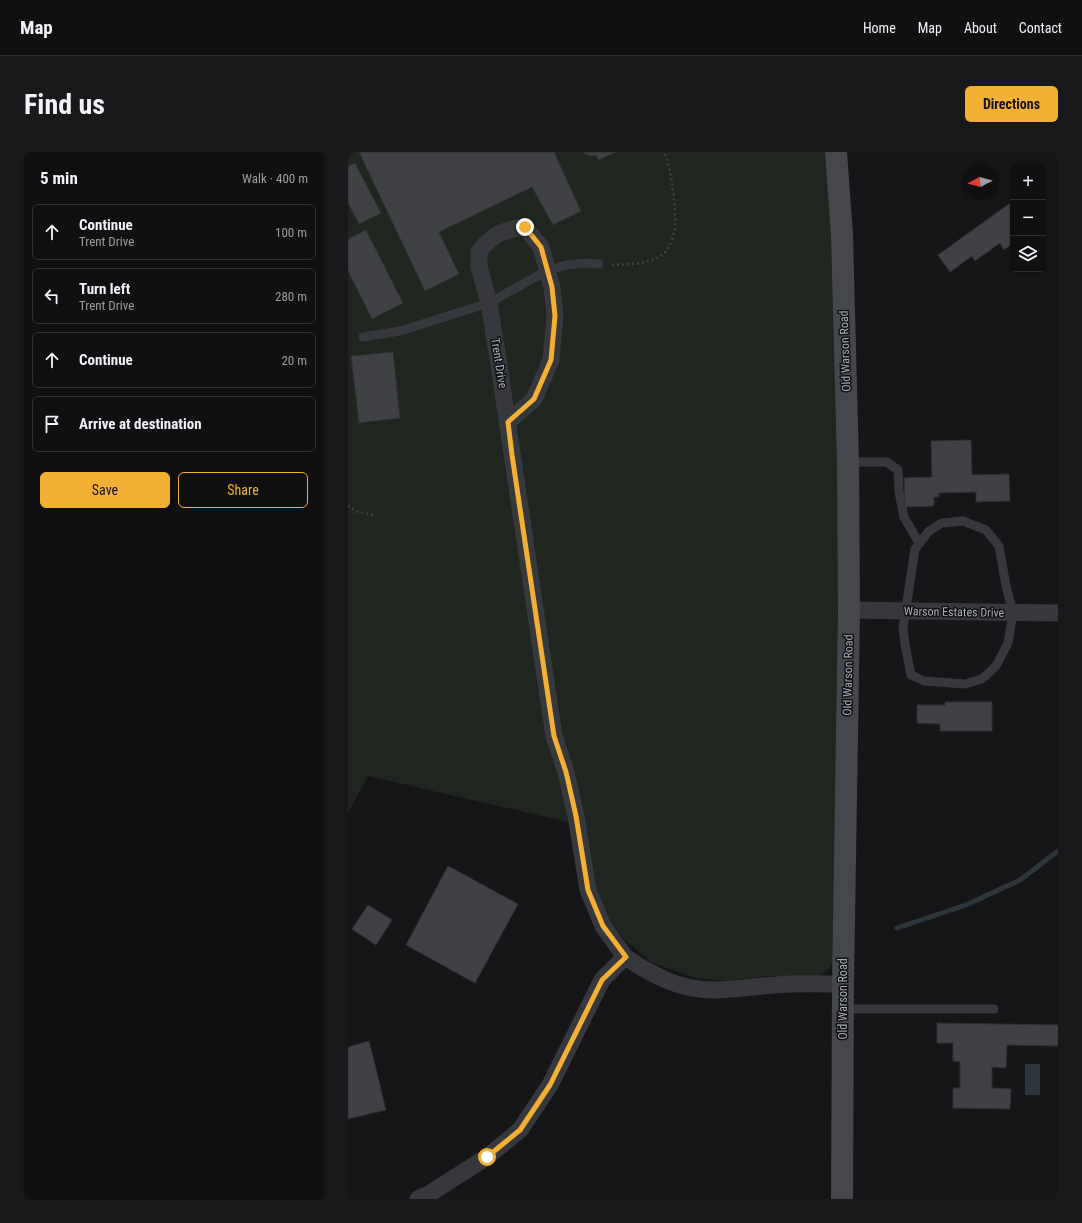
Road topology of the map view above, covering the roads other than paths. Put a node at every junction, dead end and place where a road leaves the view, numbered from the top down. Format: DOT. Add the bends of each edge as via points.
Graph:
graph roads {
  1 [pos="836,152"];
  2 [pos="599,264"];
  3 [pos="548,270"];
  4 [pos="489,303"];
  5 [pos="363,337"];
  6 [pos="508,422"];
  7 [pos="848,462"];
  8 [pos="919,543"];
  9 [pos="849,610"];
  10 [pos="905,611"];
  11 [pos="1013,612"];
  12 [pos="1058,613"];
  13 [pos="626,957"];
  14 [pos="843,984"];
  15 [pos="843,1009"];
  16 [pos="994,1009"];
  17 [pos="418,1199"];
  18 [pos="842,1199"];
  1 -- 7 [label="street, Old Warson Road" via="842,235"];
  2 -- 3 [label="lane" via="566,265"];
  3 -- 4 [label="lane"];
  3 -- 4 [label="street, Trent Drive" via="541,247 525,227 508,230 488,240 479,251 479,267"];
  3 -- 6 [label="street" via="555,316 551,360 534,399"];
  4 -- 5 [label="lane" via="400,331"];
  4 -- 6 [label="street, Trent Drive"];
  6 -- 13 [label="street, Trent Drive" via="554,736 566,772 576,816 588,890 603,926"];
  7 -- 8 [label="lane" via="887,462 898,470 904,517"];
  7 -- 9 [label="street, Old Warson Road"];
  8 -- 10 [label="lane" via="915,549"];
  8 -- 11 [label="lane" via="929,531 942,523 963,521 986,530 999,546"];
  9 -- 10 [label="street, Warson Estates Drive"];
  9 -- 14 [label="street, Old Warson Road"];
  10 -- 11 [label="street, Warson Estates Drive"];
  10 -- 11 [label="lane" via="903,628 911,675 924,681 965,684 982,679 996,666 1008,644"];
  11 -- 12 [label="street, Warson Estates Drive"];
  13 -- 14 [label="street, Trent Drive" via="647,972 690,988 712,990 777,985"];
  13 -- 17 [label="street" via="602,980 550,1085 520,1130 487,1157"];
  14 -- 15 [label="street, Old Warson Road"];
  15 -- 16 [label="lane"];
  15 -- 18 [label="street, Old Warson Road"];
}
